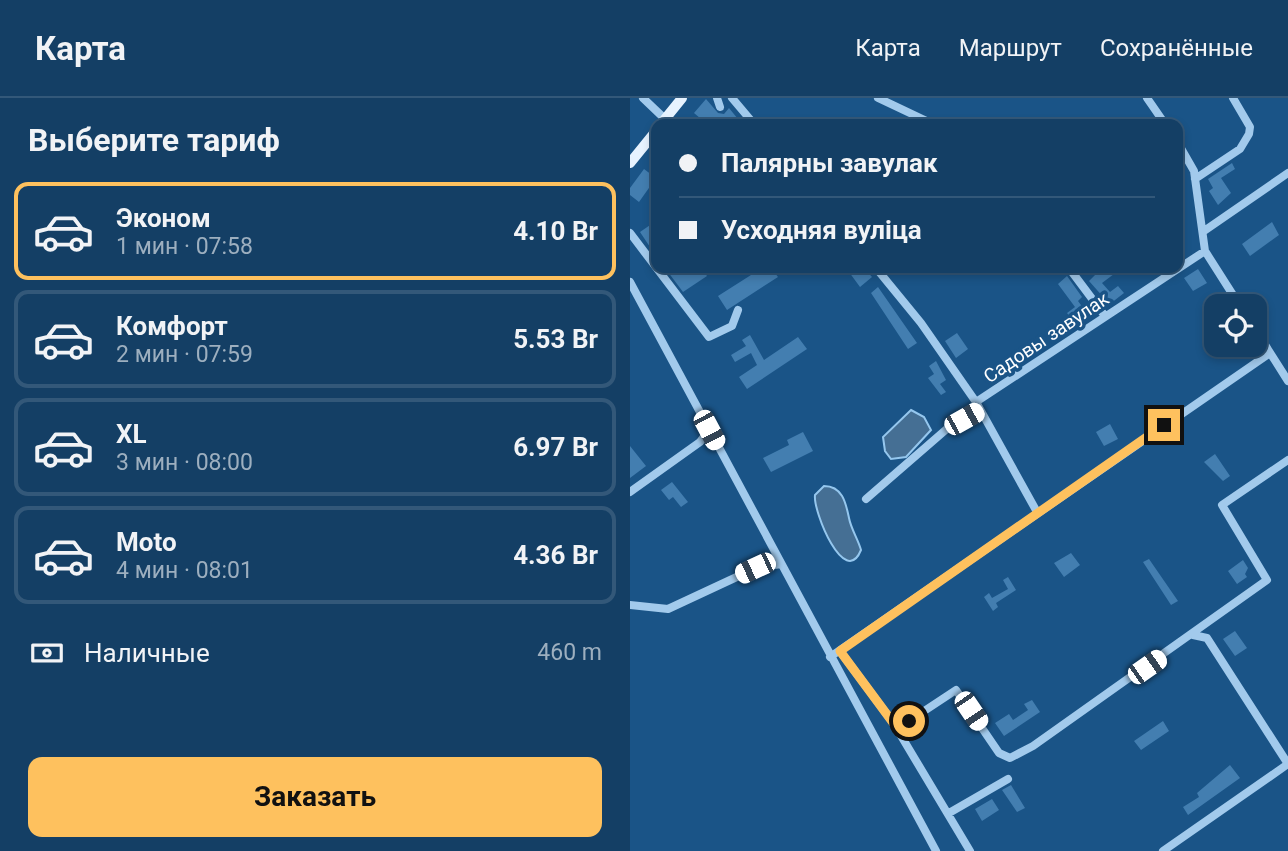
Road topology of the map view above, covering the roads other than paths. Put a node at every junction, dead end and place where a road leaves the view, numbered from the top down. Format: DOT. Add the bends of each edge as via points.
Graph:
graph roads {
  1 [pos="643,98"];
  2 [pos="682,98"];
  3 [pos="732,98"];
  4 [pos="878,98"];
  5 [pos="1147,98"];
  6 [pos="1233,98"];
  7 [pos="660,119"];
  8 [pos="665,119"];
  9 [pos="750,119"];
  10 [pos="922,119"];
  11 [pos="1162,119"];
  12 [pos="651,137"];
  13 [pos="1183,150"];
  14 [pos="630,163"];
  15 [pos="1288,173"];
  16 [pos="1195,179"];
  17 [pos="1204,231"];
  18 [pos="630,233"];
  19 [pos="1205,251"];
  20 [pos="651,261"];
  21 [pos="1183,265"];
  22 [pos="660,273"];
  23 [pos="880,273"];
  24 [pos="1073,273"];
  25 [pos="1171,273"];
  26 [pos="630,282"];
  27 [pos="1232,294"];
  28 [pos="738,310"];
  29 [pos="1105,316"];
  30 [pos="1267,348"];
  31 [pos="1270,353"];
  32 [pos="1288,381"];
  33 [pos="978,407"];
  34 [pos="709,430"];
  35 [pos="1288,460"];
  36 [pos="630,492"];
  37 [pos="866,499"];
  38 [pos="1037,512"];
  39 [pos="781,564"];
  40 [pos="630,605"];
  41 [pos="1217,614"];
  42 [pos="1193,635"];
  43 [pos="1207,638"];
  44 [pos="840,651"];
  45 [pos="830,657"];
  46 [pos="894,724"];
  47 [pos="1288,764"];
  48 [pos="1008,779"];
  49 [pos="949,813"];
  50 [pos="936,851"];
  51 [pos="970,851"];
  52 [pos="1163,851"];
  1 -- 7 [label="street"];
  2 -- 8 [label="main road"];
  3 -- 9 [label="street"];
  4 -- 10 [label="street"];
  5 -- 11 [label="street"];
  6 -- 16 [label="street" via="1250,127 1245,145"];
  12 -- 14 [label="main road"];
  13 -- 16 [label="street"];
  15 -- 17 [label="street"];
  16 -- 17 [label="street"];
  17 -- 19 [label="street"];
  18 -- 20 [label="street"];
  19 -- 21 [label="street, Садовы завулак"];
  19 -- 27 [label="street"];
  22 -- 28 [label="street" via="709,337 732,326"];
  23 -- 33 [label="street" via="921,323"];
  24 -- 29 [label="street"];
  25 -- 29 [label="street, Садовы завулак"];
  26 -- 34 [label="street"];
  29 -- 33 [label="street, Садовы завулак"];
  30 -- 31 [label="street"];
  31 -- 32 [label="street"];
  31 -- 38 [label="street"];
  33 -- 37 [label="street, Садовы завулак"];
  33 -- 38 [label="street"];
  34 -- 36 [label="street" via="700,442"];
  34 -- 39 [label="street"];
  35 -- 41 [label="street" via="1222,505 1268,580"];
  38 -- 44 [label="street"];
  39 -- 40 [label="street" via="755,568 668,609"];
  39 -- 45 [label="street"];
  41 -- 42 [label="street"];
  41 -- 43 [label="street"];
  42 -- 43 [label="street"];
  42 -- 46 [label="street" via="1010,758 999,753 957,690 909,721"];
  43 -- 47 [label="street"];
  44 -- 45 [label="street"];
  44 -- 46 [label="street"];
  45 -- 50 [label="street"];
  46 -- 49 [label="street"];
  47 -- 52 [label="street"];
  48 -- 49 [label="street"];
  49 -- 51 [label="street"];
}
